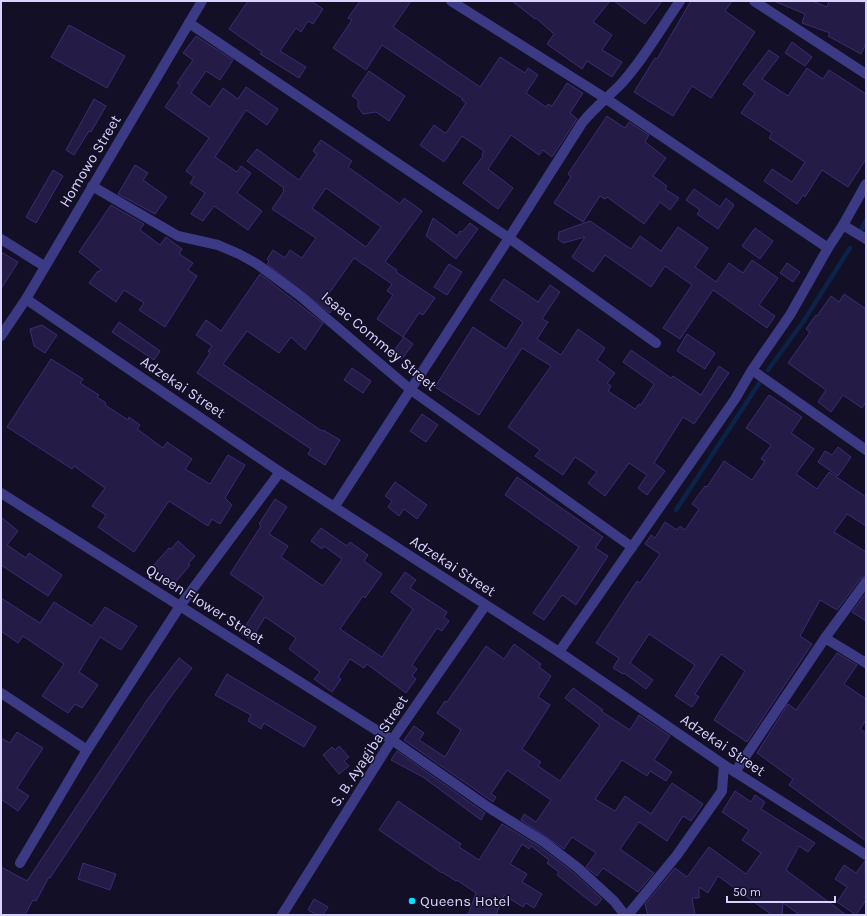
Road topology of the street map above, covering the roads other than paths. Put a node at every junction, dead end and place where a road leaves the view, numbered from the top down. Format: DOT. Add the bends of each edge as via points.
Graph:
graph roads {
  1 [pos="202,1"];
  2 [pos="451,1"];
  3 [pos="680,1"];
  4 [pos="754,1"];
  5 [pos="189,23"];
  6 [pos="866,74"];
  7 [pos="605,98"];
  8 [pos="866,184"];
  9 [pos="92,186"];
  10 [pos="843,225"];
  11 [pos="509,238"];
  12 [pos="1,239"];
  13 [pos="866,239"];
  14 [pos="828,248"];
  15 [pos="44,266"];
  16 [pos="26,299"];
  17 [pos="1,336"];
  18 [pos="656,343"];
  19 [pos="752,370"];
  20 [pos="411,390"];
  21 [pos="866,450"];
  22 [pos="280,472"];
  23 [pos="1,493"];
  24 [pos="335,506"];
  25 [pos="632,547"];
  26 [pos="866,582"];
  27 [pos="180,606"];
  28 [pos="485,606"];
  29 [pos="825,638"];
  30 [pos="558,652"];
  31 [pos="866,663"];
  32 [pos="1,693"];
  33 [pos="392,740"];
  34 [pos="87,750"];
  35 [pos="724,765"];
  36 [pos="735,772"];
  37 [pos="866,855"];
  38 [pos="20,863"];
  39 [pos="282,915"];
  40 [pos="625,915"];
  41 [pos="628,915"];
  1 -- 5 [label="street, Homowo Street"];
  2 -- 7 [label="street"];
  3 -- 7 [label="street" via="630,72"];
  4 -- 6 [label="street"];
  5 -- 9 [label="street, Homowo Street"];
  5 -- 11 [label="street"];
  7 -- 11 [label="street" via="582,123"];
  7 -- 14 [label="street"];
  8 -- 10 [label="street"];
  9 -- 15 [label="street, Homowo Street"];
  9 -- 20 [label="street, Isaac Commey Street" via="178,236 218,245 258,264 299,295"];
  10 -- 13 [label="street"];
  10 -- 14 [label="street"];
  11 -- 18 [label="street"];
  11 -- 20 [label="street"];
  12 -- 15 [label="street"];
  14 -- 19 [label="street" via="790,315"];
  15 -- 16 [label="street, Homowo Street"];
  16 -- 17 [label="street, Homowo Street"];
  16 -- 22 [label="street, Adzekai Street"];
  19 -- 21 [label="street"];
  19 -- 25 [label="street" via="722,418"];
  20 -- 24 [label="street"];
  20 -- 25 [label="street, Isaac Commey Street"];
  22 -- 24 [label="street, Adzekai Street"];
  22 -- 27 [label="street"];
  23 -- 27 [label="street, Queen Flower Street"];
  24 -- 28 [label="street, Adzekai Street"];
  25 -- 30 [label="street"];
  26 -- 29 [label="street"];
  27 -- 33 [label="street, Queen Flower Street"];
  27 -- 34 [label="street"];
  28 -- 30 [label="street, Adzekai Street"];
  28 -- 33 [label="street, S. B. Ayagiba Street"];
  29 -- 31 [label="street"];
  29 -- 36 [label="street"];
  30 -- 35 [label="street, Adzekai Street"];
  32 -- 34 [label="street"];
  33 -- 39 [label="street, S. B. Ayagiba Street"];
  33 -- 40 [label="street, Queen Flower Street" via="488,807 544,842 578,868 614,901"];
  34 -- 38 [label="street"];
  35 -- 36 [label="street, Adzekai Street"];
  35 -- 41 [label="street" via="722,792 677,855"];
  36 -- 37 [label="street, Adzekai Street"];
}
